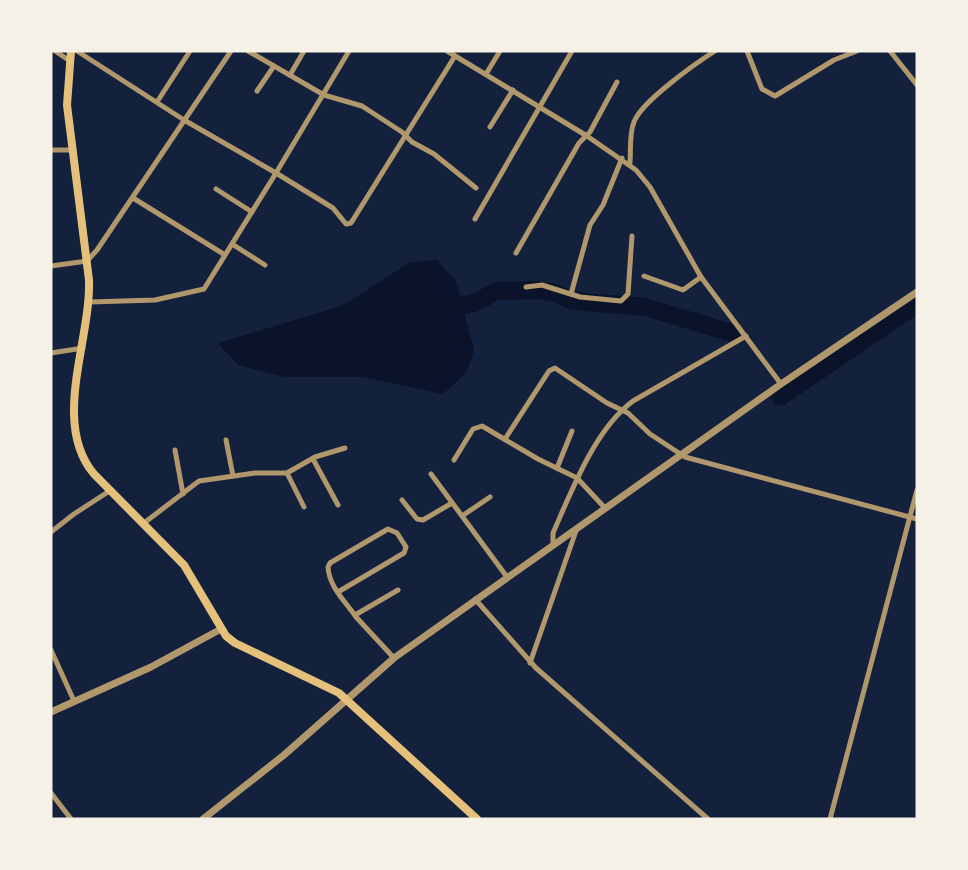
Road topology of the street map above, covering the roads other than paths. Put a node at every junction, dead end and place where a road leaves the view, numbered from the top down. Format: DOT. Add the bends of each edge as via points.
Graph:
graph roads {
  1 [pos="55,51"];
  2 [pos="71,51"];
  3 [pos="77,51"];
  4 [pos="190,51"];
  5 [pos="231,51"];
  6 [pos="248,51"];
  7 [pos="304,51"];
  8 [pos="349,51"];
  9 [pos="447,51"];
  10 [pos="500,51"];
  11 [pos="572,51"];
  12 [pos="715,51"];
  13 [pos="747,51"];
  14 [pos="857,51"];
  15 [pos="890,51"];
  16 [pos="455,56"];
  17 [pos="70,61"];
  18 [pos="274,66"];
  19 [pos="486,74"];
  20 [pos="290,75"];
  21 [pos="616,82"];
  22 [pos="917,85"];
  23 [pos="513,90"];
  24 [pos="258,91"];
  25 [pos="324,95"];
  26 [pos="157,102"];
  27 [pos="538,105"];
  28 [pos="184,120"];
  29 [pos="490,127"];
  30 [pos="587,136"];
  31 [pos="406,137"];
  32 [pos="51,150"];
  33 [pos="71,150"];
  34 [pos="622,158"];
  35 [pos="630,164"];
  36 [pos="276,173"];
  37 [pos="476,188"];
  38 [pos="216,189"];
  39 [pos="133,198"];
  40 [pos="252,212"];
  41 [pos="475,219"];
  42 [pos="632,236"];
  43 [pos="232,244"];
  44 [pos="516,253"];
  45 [pos="225,255"];
  46 [pos="87,261"];
  47 [pos="265,265"];
  48 [pos="51,266"];
  49 [pos="644,276"];
  50 [pos="702,277"];
  51 [pos="526,287"];
  52 [pos="917,292"];
  53 [pos="571,294"];
  54 [pos="90,302"];
  55 [pos="746,336"];
  56 [pos="83,348"];
  57 [pos="51,353"];
  58 [pos="781,384"];
  59 [pos="622,410"];
  60 [pos="572,431"];
  61 [pos="505,439"];
  62 [pos="226,440"];
  63 [pos="345,448"];
  64 [pos="175,450"];
  65 [pos="682,455"];
  66 [pos="313,459"];
  67 [pos="454,460"];
  68 [pos="557,468"];
  69 [pos="287,473"];
  70 [pos="431,474"];
  71 [pos="233,476"];
  72 [pos="578,478"];
  73 [pos="111,490"];
  74 [pos="917,490"];
  75 [pos="183,494"];
  76 [pos="490,497"];
  77 [pos="402,500"];
  78 [pos="452,503"];
  79 [pos="338,505"];
  80 [pos="304,507"];
  81 [pos="605,508"];
  82 [pos="462,516"];
  83 [pos="914,519"];
  84 [pos="144,523"];
  85 [pos="577,528"];
  86 [pos="51,532"];
  87 [pos="553,544"];
  88 [pos="507,577"];
  89 [pos="398,590"];
  90 [pos="338,592"];
  91 [pos="475,599"];
  92 [pos="355,615"];
  93 [pos="221,629"];
  94 [pos="51,650"];
  95 [pos="394,658"];
  96 [pos="530,663"];
  97 [pos="346,698"];
  98 [pos="74,701"];
  99 [pos="51,712"];
  100 [pos="51,793"];
  101 [pos="71,819"];
  102 [pos="203,819"];
  103 [pos="477,819"];
  104 [pos="708,819"];
  105 [pos="830,819"];
  1 -- 17 [label="street"];
  2 -- 17 [label="main road"];
  3 -- 26 [label="street"];
  4 -- 26 [label="street"];
  5 -- 28 [label="street"];
  6 -- 18 [label="street"];
  7 -- 20 [label="street"];
  8 -- 25 [label="street"];
  9 -- 16 [label="street"];
  10 -- 19 [label="street"];
  11 -- 27 [label="street"];
  12 -- 35 [label="street" via="639,113 633,126"];
  13 -- 14 [label="street" via="762,89 775,96 834,60"];
  15 -- 22 [label="street"];
  16 -- 19 [label="street"];
  16 -- 31 [label="street"];
  17 -- 33 [label="main road" via="67,105"];
  18 -- 20 [label="street"];
  18 -- 24 [label="street"];
  19 -- 23 [label="street"];
  20 -- 25 [label="street"];
  21 -- 30 [label="street"];
  23 -- 27 [label="street"];
  23 -- 29 [label="street"];
  25 -- 31 [label="street" via="362,106"];
  25 -- 36 [label="street"];
  26 -- 28 [label="street"];
  27 -- 30 [label="street"];
  27 -- 41 [label="street"];
  28 -- 36 [label="street"];
  28 -- 39 [label="street"];
  30 -- 34 [label="street"];
  30 -- 44 [label="street" via="579,143"];
  31 -- 36 [label="street" via="348,225 333,208"];
  31 -- 37 [label="street"];
  32 -- 33 [label="street"];
  33 -- 46 [label="main road"];
  34 -- 35 [label="street"];
  34 -- 53 [label="street" via="615,182 590,225"];
  35 -- 50 [label="street" via="650,187"];
  36 -- 40 [label="street"];
  38 -- 40 [label="street"];
  39 -- 45 [label="street"];
  39 -- 46 [label="street"];
  40 -- 43 [label="street"];
  42 -- 53 [label="street" via="626,296 621,301"];
  43 -- 45 [label="street"];
  43 -- 47 [label="street"];
  45 -- 54 [label="street" via="204,289 155,300"];
  46 -- 48 [label="street"];
  46 -- 54 [label="main road"];
  49 -- 50 [label="street" via="683,290"];
  50 -- 55 [label="street"];
  51 -- 53 [label="street" via="542,285"];
  52 -- 58 [label="street"];
  54 -- 56 [label="main road"];
  55 -- 58 [label="street"];
  55 -- 59 [label="street"];
  56 -- 57 [label="street"];
  56 -- 73 [label="main road" via="73,429 90,469"];
  58 -- 65 [label="street"];
  59 -- 61 [label="street" via="551,369"];
  59 -- 65 [label="street"];
  59 -- 72 [label="street" via="583,464"];
  60 -- 68 [label="street"];
  61 -- 67 [label="street" via="478,426"];
  61 -- 68 [label="street"];
  62 -- 71 [label="street"];
  63 -- 66 [label="street"];
  64 -- 75 [label="street"];
  65 -- 81 [label="street"];
  65 -- 83 [label="street"];
  66 -- 69 [label="street"];
  66 -- 79 [label="street"];
  68 -- 72 [label="street"];
  69 -- 71 [label="street"];
  69 -- 80 [label="street"];
  70 -- 78 [label="street"];
  71 -- 75 [label="street" via="199,481"];
  72 -- 81 [label="street"];
  72 -- 87 [label="street" via="553,533"];
  73 -- 84 [label="main road"];
  73 -- 86 [label="street"];
  74 -- 83 [label="street"];
  75 -- 84 [label="street"];
  76 -- 82 [label="street"];
  77 -- 78 [label="street" via="417,519 423,520"];
  78 -- 82 [label="street"];
  81 -- 85 [label="street"];
  82 -- 88 [label="street"];
  83 -- 105 [label="street"];
  84 -- 93 [label="main road" via="194,578"];
  85 -- 87 [label="street"];
  85 -- 96 [label="street"];
  87 -- 88 [label="street"];
  88 -- 91 [label="street"];
  89 -- 92 [label="street"];
  90 -- 90 [label="street" via="328,576 330,563 388,529 397,532 406,547 404,553"];
  90 -- 92 [label="street"];
  91 -- 95 [label="street"];
  91 -- 96 [label="street"];
  92 -- 95 [label="street"];
  93 -- 97 [label="main road" via="235,643"];
  93 -- 98 [label="street" via="151,667"];
  94 -- 98 [label="street"];
  95 -- 97 [label="street"];
  96 -- 104 [label="street"];
  97 -- 102 [label="street" via="284,755"];
  97 -- 103 [label="main road"];
  98 -- 99 [label="street"];
  100 -- 101 [label="street"];
}
